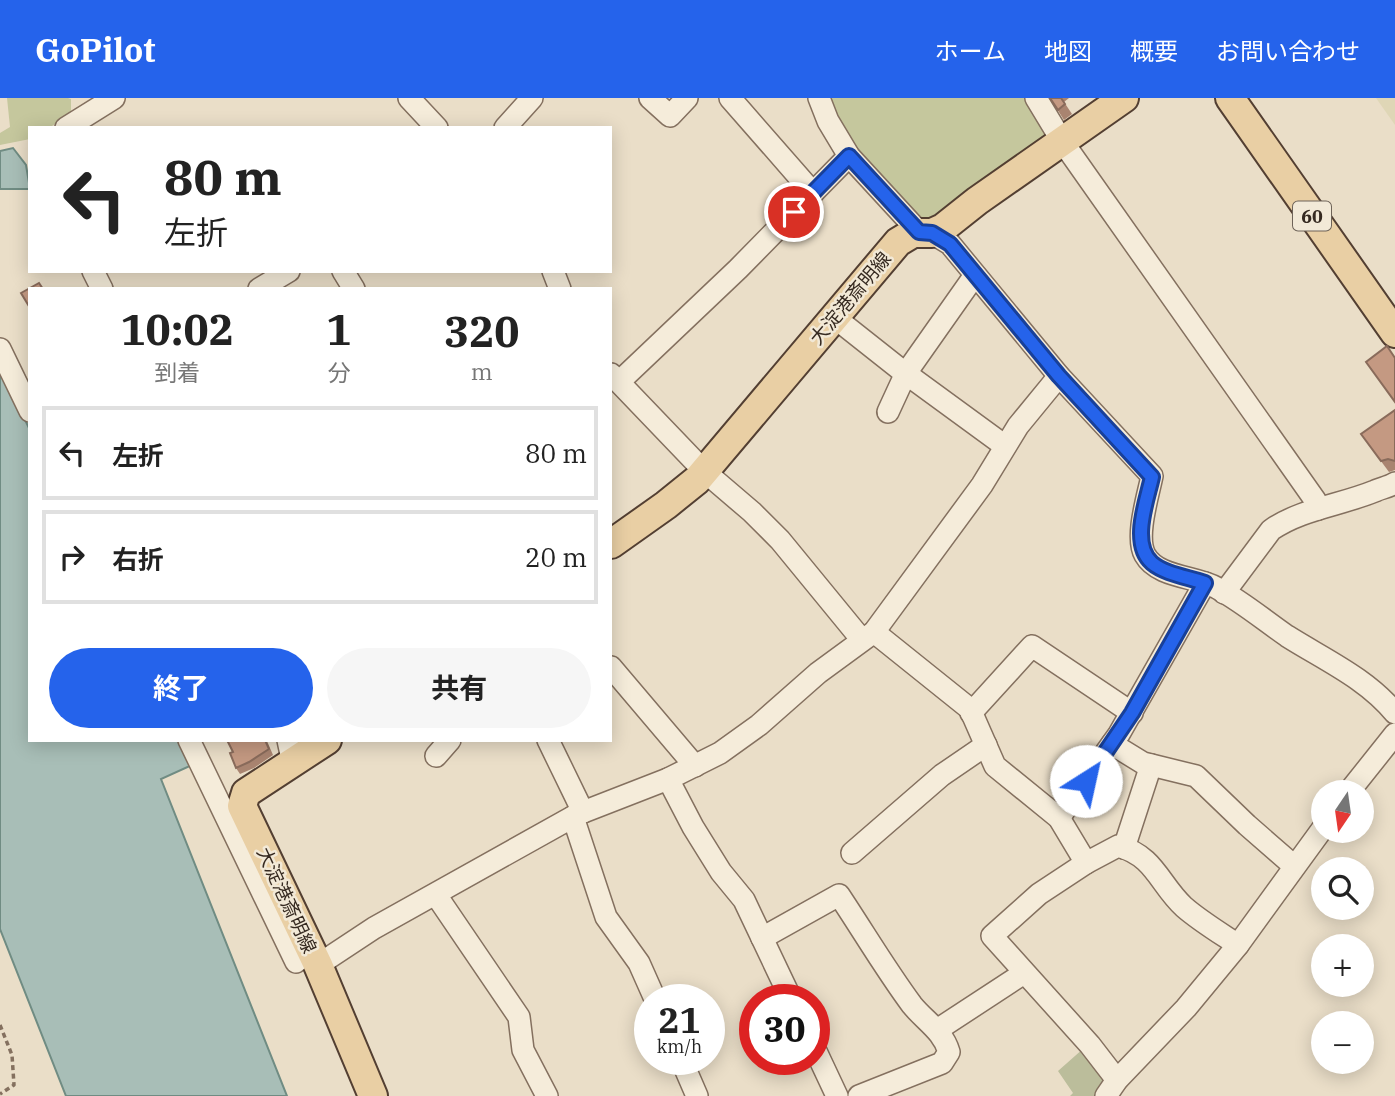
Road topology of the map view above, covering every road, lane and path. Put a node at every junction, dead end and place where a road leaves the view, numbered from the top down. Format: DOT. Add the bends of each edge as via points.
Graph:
graph roads {
  1 [pos="114,98"];
  2 [pos="408,98"];
  3 [pos="532,98"];
  4 [pos="650,98"];
  5 [pos="687,98"];
  6 [pos="730,98"];
  7 [pos="818,98"];
  8 [pos="1036,98"];
  9 [pos="1124,98"];
  10 [pos="1230,98"];
  11 [pos="69,126"];
  12 [pos="435,126"];
  13 [pos="507,126"];
  14 [pos="1062,141"];
  15 [pos="849,156"];
  16 [pos="813,193"];
  17 [pos="925,233"];
  18 [pos="286,273"];
  19 [pos="975,275"];
  20 [pos="262,287"];
  21 [pos="834,317"];
  22 [pos="1395,333"];
  23 [pos="0,349"];
  24 [pos="906,373"];
  25 [pos="1059,376"];
  26 [pos="615,378"];
  27 [pos="28,407"];
  28 [pos="888,412"];
  29 [pos="1005,446"];
  30 [pos="705,471"];
  31 [pos="1394,486"];
  32 [pos="1318,509"];
  33 [pos="612,543"];
  34 [pos="1214,588"];
  35 [pos="868,636"];
  36 [pos="612,668"];
  37 [pos="971,713"];
  38 [pos="1132,713"];
  39 [pos="1395,713"];
  40 [pos="1395,734"];
  41 [pos="190,742"];
  42 [pos="321,742"];
  43 [pos="448,742"];
  44 [pos="549,742"];
  45 [pos="1112,744"];
  46 [pos="986,745"];
  47 [pos="291,752"];
  48 [pos="436,756"];
  49 [pos="1151,765"];
  50 [pos="695,766"];
  51 [pos="668,779"];
  52 [pos="1358,780"];
  53 [pos="578,814"];
  54 [pos="1059,818"];
  55 [pos="1311,844"];
  56 [pos="1124,848"];
  57 [pos="852,853"];
  58 [pos="1086,863"];
  59 [pos="1294,866"];
  60 [pos="436,895"];
  61 [pos="762,938"];
  62 [pos="1238,945"];
  63 [pos="307,963"];
  64 [pos="1024,973"];
  65 [pos="648,984"];
  66 [pos="784,984"];
  67 [pos="0,1025"];
  68 [pos="937,1030"];
  69 [pos="688,1075"];
  70 [pos="827,1075"];
  71 [pos="1113,1090"];
  72 [pos="0,1094"];
  73 [pos="373,1096"];
  74 [pos="547,1096"];
  75 [pos="697,1096"];
  76 [pos="837,1096"];
  77 [pos="859,1096"];
  1 -- 11 [label="street"];
  2 -- 12 [label="street"];
  3 -- 13 [label="street"];
  4 -- 5 [label="street" via="670,116"];
  6 -- 16 [label="street"];
  7 -- 15 [label="street"];
  8 -- 14 [label="street"];
  9 -- 14 [label="main road, 大淀港斎明線"];
  10 -- 22 [label="main road, 60"];
  14 -- 17 [label="main road, 大淀港斎明線" via="943,228"];
  14 -- 32 [label="street"];
  15 -- 16 [label="street"];
  15 -- 17 [label="street"];
  16 -- 26 [label="street" via="738,269"];
  17 -- 19 [label="street" via="950,244"];
  17 -- 21 [label="main road, 大淀港斎明線" via="898,242"];
  18 -- 20 [label="street"];
  19 -- 24 [label="street"];
  19 -- 25 [label="street"];
  21 -- 24 [label="street"];
  21 -- 30 [label="main road, 大淀港斎明線"];
  23 -- 27 [label="street"];
  24 -- 28 [label="street"];
  24 -- 29 [label="street"];
  25 -- 29 [label="street"];
  25 -- 34 [label="street" via="1152,477 1142,526 1145,555 1165,570"];
  26 -- 30 [label="street"];
  29 -- 35 [label="street" via="982,485"];
  30 -- 33 [label="main road, 大淀港斎明線"];
  30 -- 35 [label="street" via="780,540"];
  31 -- 32 [label="street"];
  32 -- 34 [label="street" via="1271,530"];
  34 -- 38 [label="street"];
  34 -- 39 [label="street" via="1373,689"];
  35 -- 37 [label="street" via="933,677"];
  35 -- 50 [label="street" via="759,725"];
  36 -- 50 [label="street"];
  37 -- 38 [label="street" via="1032,646"];
  37 -- 46 [label="street"];
  38 -- 45 [label="street"];
  40 -- 52 [label="street"];
  41 -- 63 [label="street"];
  42 -- 47 [label="main road, 大淀港斎明線"];
  43 -- 48 [label="street"];
  44 -- 53 [label="street"];
  45 -- 49 [label="street"];
  45 -- 54 [label="street"];
  46 -- 54 [label="street" via="995,766"];
  46 -- 57 [label="street" via="942,775"];
  47 -- 63 [label="main road, 大淀港斎明線" via="246,793 242,806"];
  49 -- 56 [label="street"];
  49 -- 59 [label="street" via="1196,776"];
  50 -- 51 [label="street"];
  51 -- 53 [label="street"];
  51 -- 61 [label="street" via="721,872 744,900"];
  53 -- 60 [label="street"];
  53 -- 65 [label="street" via="606,917"];
  54 -- 58 [label="street"];
  55 -- 59 [label="street"];
  56 -- 58 [label="street" via="1118,846"];
  56 -- 62 [label="street" via="1150,863 1183,906"];
  58 -- 64 [label="street" via="1039,894 992,936"];
  59 -- 62 [label="street"];
  60 -- 63 [label="street"];
  60 -- 74 [label="street" via="519,1017 523,1051"];
  61 -- 66 [label="street"];
  61 -- 68 [label="street" via="839,894 914,1007"];
  62 -- 71 [label="street"];
  63 -- 73 [label="main road, 大淀港斎明線"];
  64 -- 68 [label="street"];
  64 -- 71 [label="street" via="1090,1045"];
  67 -- 72 [label="path" via="12,1055 13,1085"];
  68 -- 77 [label="street" via="949,1052 942,1063"];
  69 -- 75 [label="street"];
  70 -- 76 [label="street"];
}
